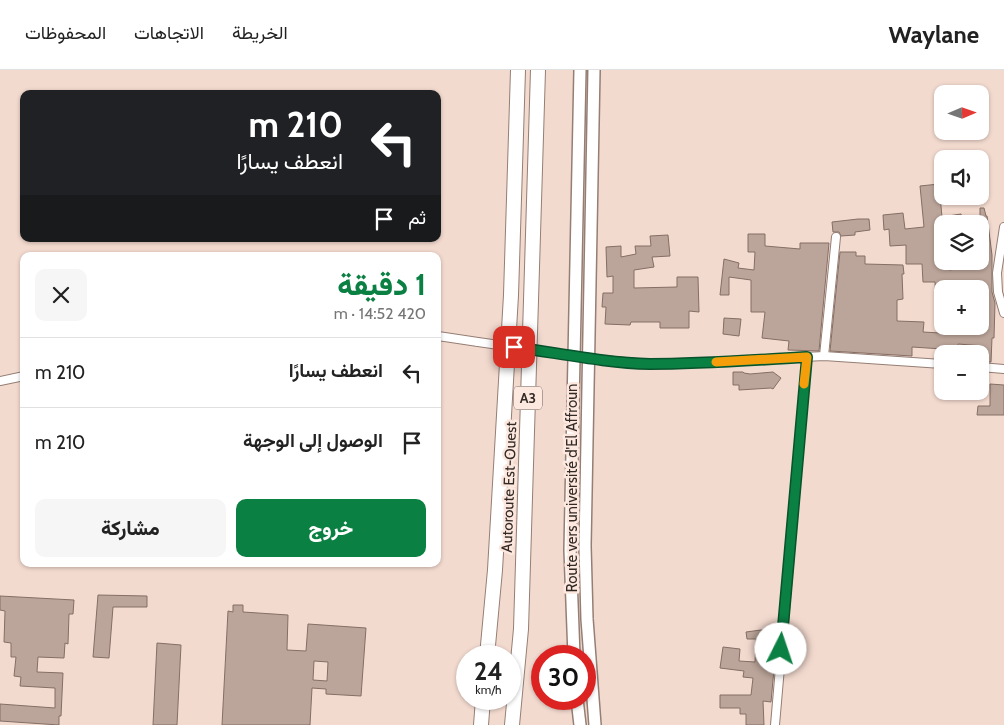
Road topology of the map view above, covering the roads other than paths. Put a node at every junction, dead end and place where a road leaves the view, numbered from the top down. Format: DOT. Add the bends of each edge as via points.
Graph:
graph roads {
  1 [pos="518,70"];
  2 [pos="538,70"];
  3 [pos="580,70"];
  4 [pos="594,70"];
  5 [pos="1004,227"];
  6 [pos="836,237"];
  7 [pos="1004,313"];
  8 [pos="441,336"];
  9 [pos="824,356"];
  10 [pos="807,357"];
  11 [pos="934,363"];
  12 [pos="989,368"];
  13 [pos="1004,369"];
  14 [pos="20,377"];
  15 [pos="0,381"];
  16 [pos="488,645"];
  17 [pos="574,645"];
  18 [pos="482,710"];
  19 [pos="578,710"];
  20 [pos="481,725"];
  21 [pos="512,725"];
  22 [pos="580,725"];
  23 [pos="595,725"];
  24 [pos="775,725"];
  1 -- 16 [label="highway, Autoroute Est-Ouest / A3" via="511,295"];
  2 -- 21 [label="highway, Autoroute Est-Ouest / A3" via="521,629"];
  3 -- 17 [label="main road, Route vers université d'El Affroun" via="570,550"];
  4 -- 23 [label="main road, Route vers université d'El Affroun" via="585,546"];
  5 -- 7 [label="street" via="997,273"];
  6 -- 9 [label="street"];
  8 -- 10 [label="street, bridge" via="648,364"];
  9 -- 10 [label="street"];
  9 -- 11 [label="street"];
  10 -- 24 [label="street"];
  12 -- 13 [label="street"];
  14 -- 15 [label="street"];
  18 -- 20 [label="highway"];
  19 -- 22 [label="main road"];
}
